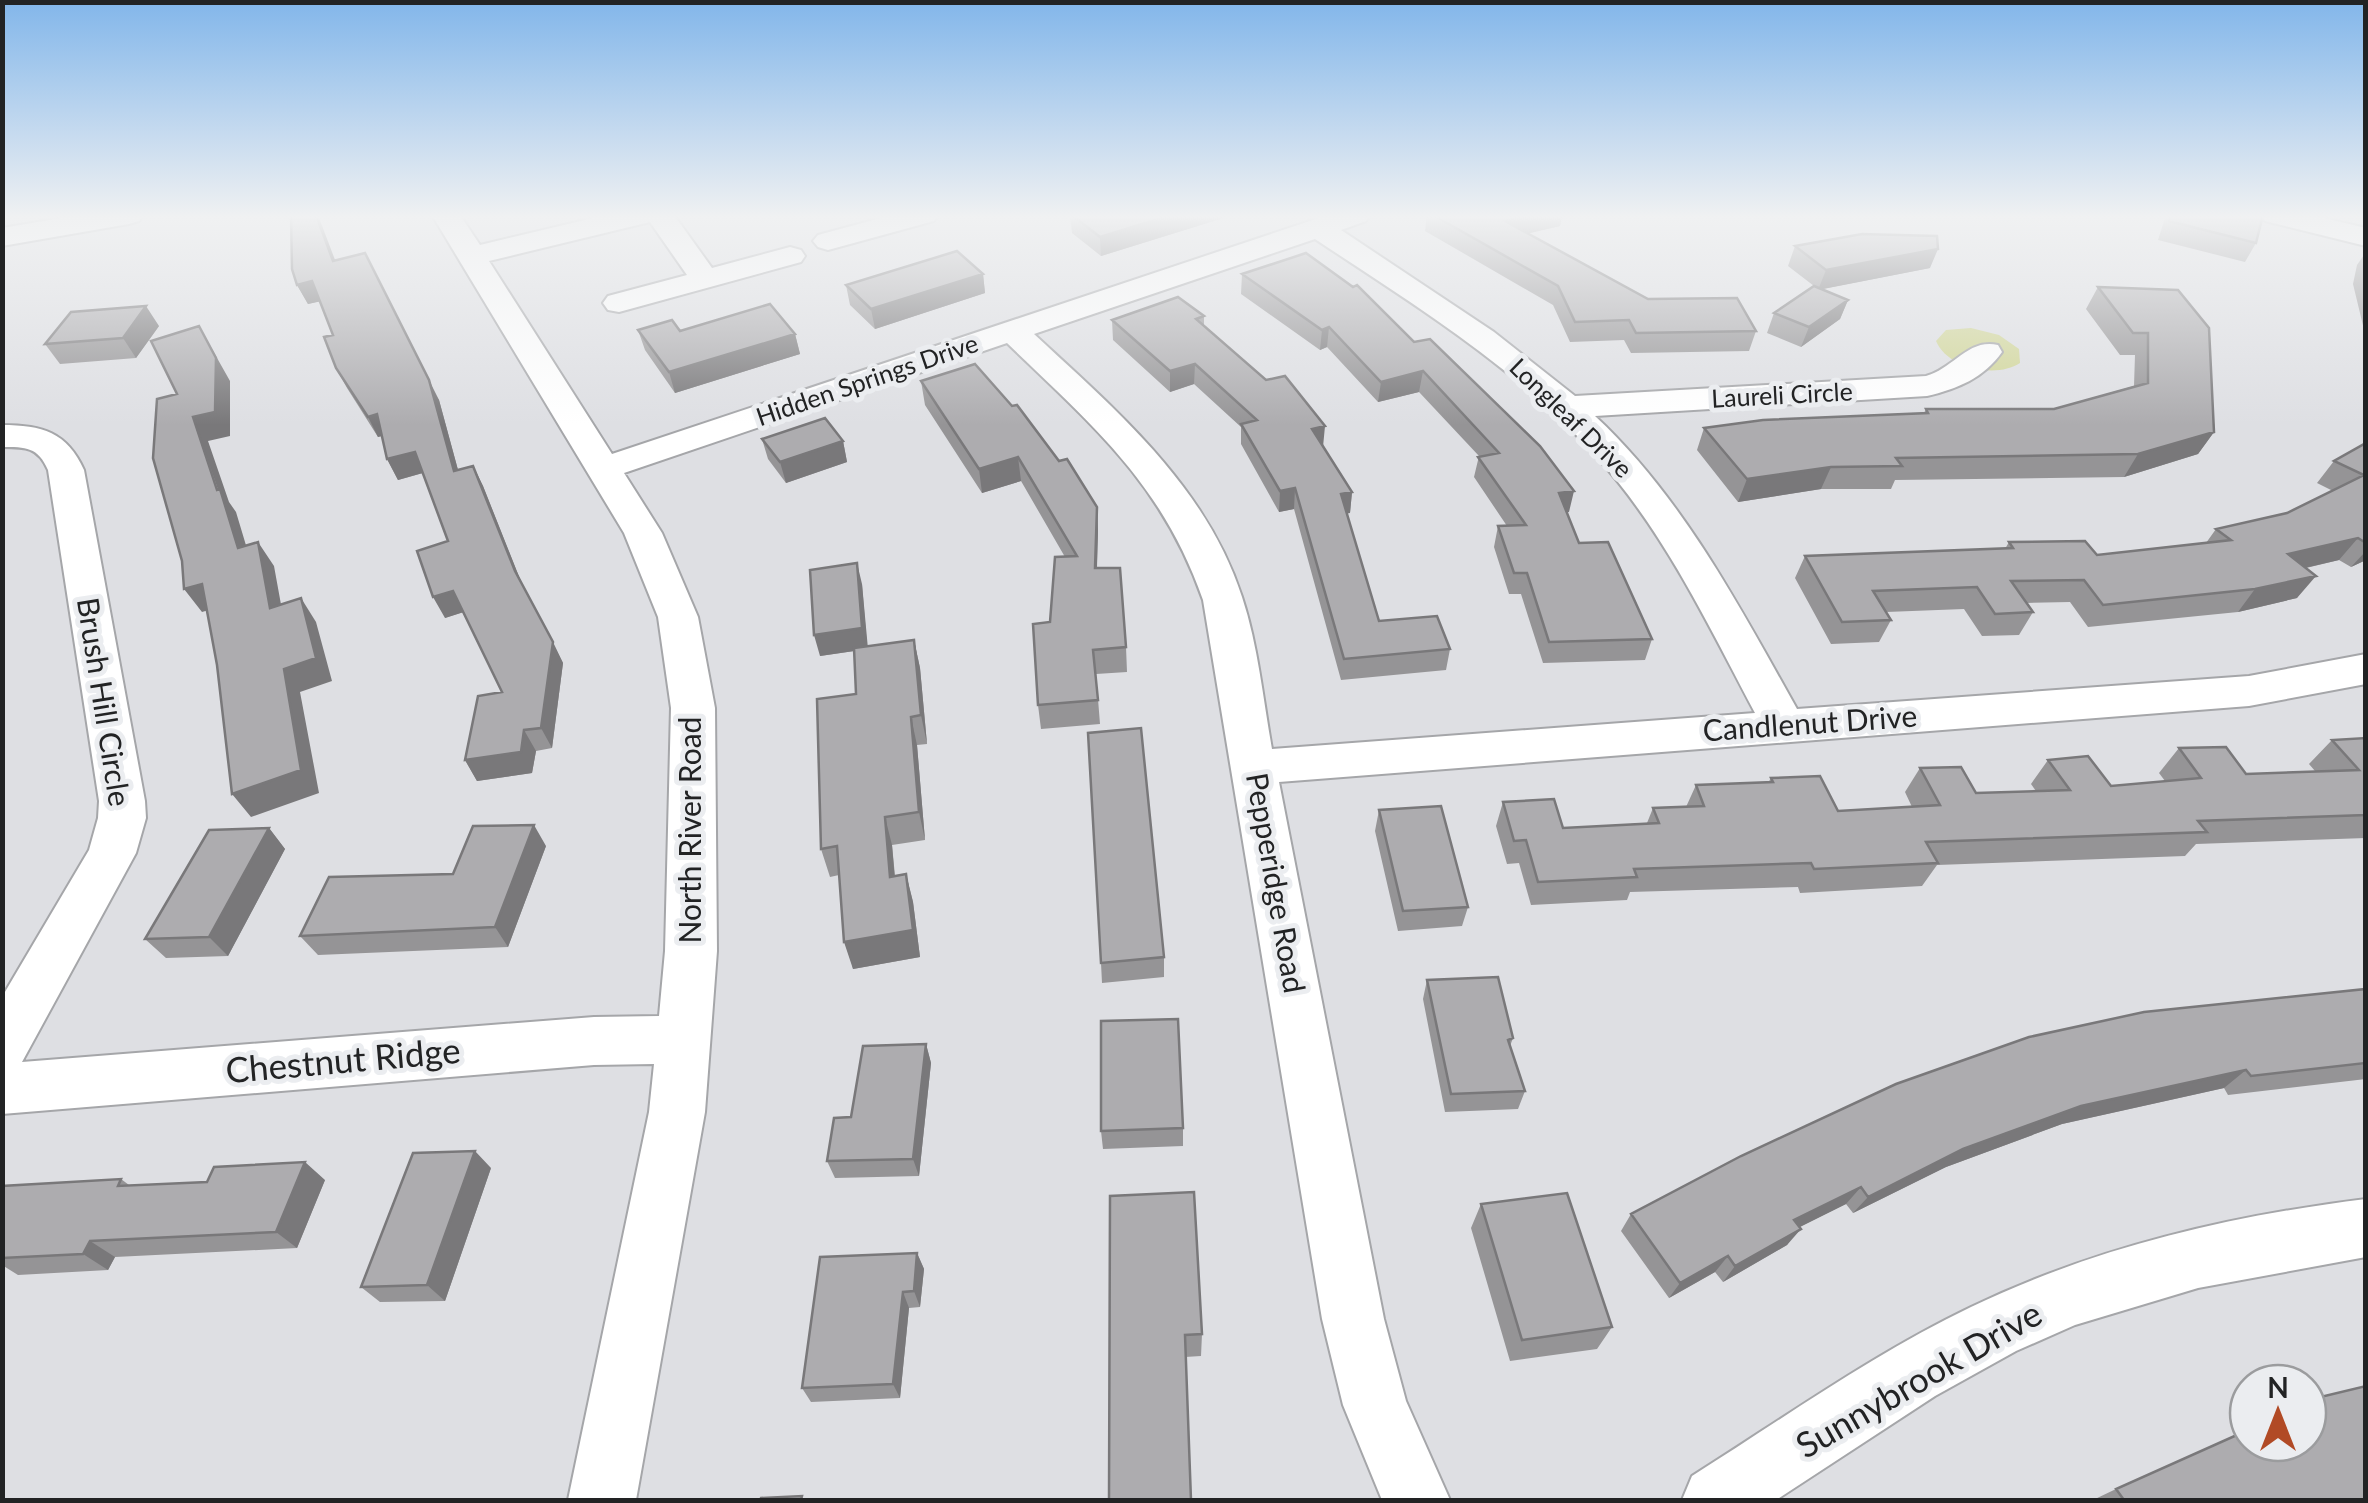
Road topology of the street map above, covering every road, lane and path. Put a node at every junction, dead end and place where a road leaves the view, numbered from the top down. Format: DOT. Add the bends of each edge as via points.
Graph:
graph roads {
  1 [pos="490,285"];
  2 [pos="683,285"];
  3 [pos="1150,285"];
  4 [pos="1405,285"];
  5 [pos="619,303"];
  6 [pos="1012,332"];
  7 [pos="1986,352"];
  8 [pos="1568,408"];
  9 [pos="31,429"];
  10 [pos="605,468"];
  11 [pos="2366,669"];
  12 [pos="1784,726"];
  13 [pos="1254,766"];
  14 [pos="684,1039"];
  15 [pos="2,1047"];
  16 [pos="2,1089"];
  17 [pos="2366,1228"];
  18 [pos="602,1500"];
  19 [pos="1416,1500"];
  20 [pos="1716,1500"];
  1 -- 10 [label="street, North River Road"];
  2 -- 5 [label="street"];
  3 -- 6 [label="street, Hidden Springs Drive"];
  4 -- 8 [label="street, Longleaf Drive" via="1474,330"];
  6 -- 10 [label="street, Hidden Springs Drive"];
  6 -- 13 [label="street, Pepperidge Road" via="1139,451 1185,509 1224,600"];
  7 -- 8 [label="street, Laureli Circle" via="1950,380 1927,386"];
  8 -- 12 [label="street, Longleaf Drive" via="1630,474 1693,560"];
  9 -- 15 [label="street, Brush Hill Circle" via="60,453 66,470 122,818 96,885"];
  10 -- 14 [label="street, North River Road" via="667,584 693,708 692,950"];
  11 -- 12 [label="street, Candlenut Drive" via="2250,691"];
  12 -- 13 [label="street, Candlenut Drive"];
  13 -- 19 [label="street, Pepperidge Road" via="1354,1319 1375,1404"];
  14 -- 16 [label="street, Chestnut Ridge"];
  14 -- 18 [label="street, North River Road" via="666,1183"];
  17 -- 20 [label="street, Sunnybrook Drive" via="2188,1259 2031,1311 1926,1368"];
}
